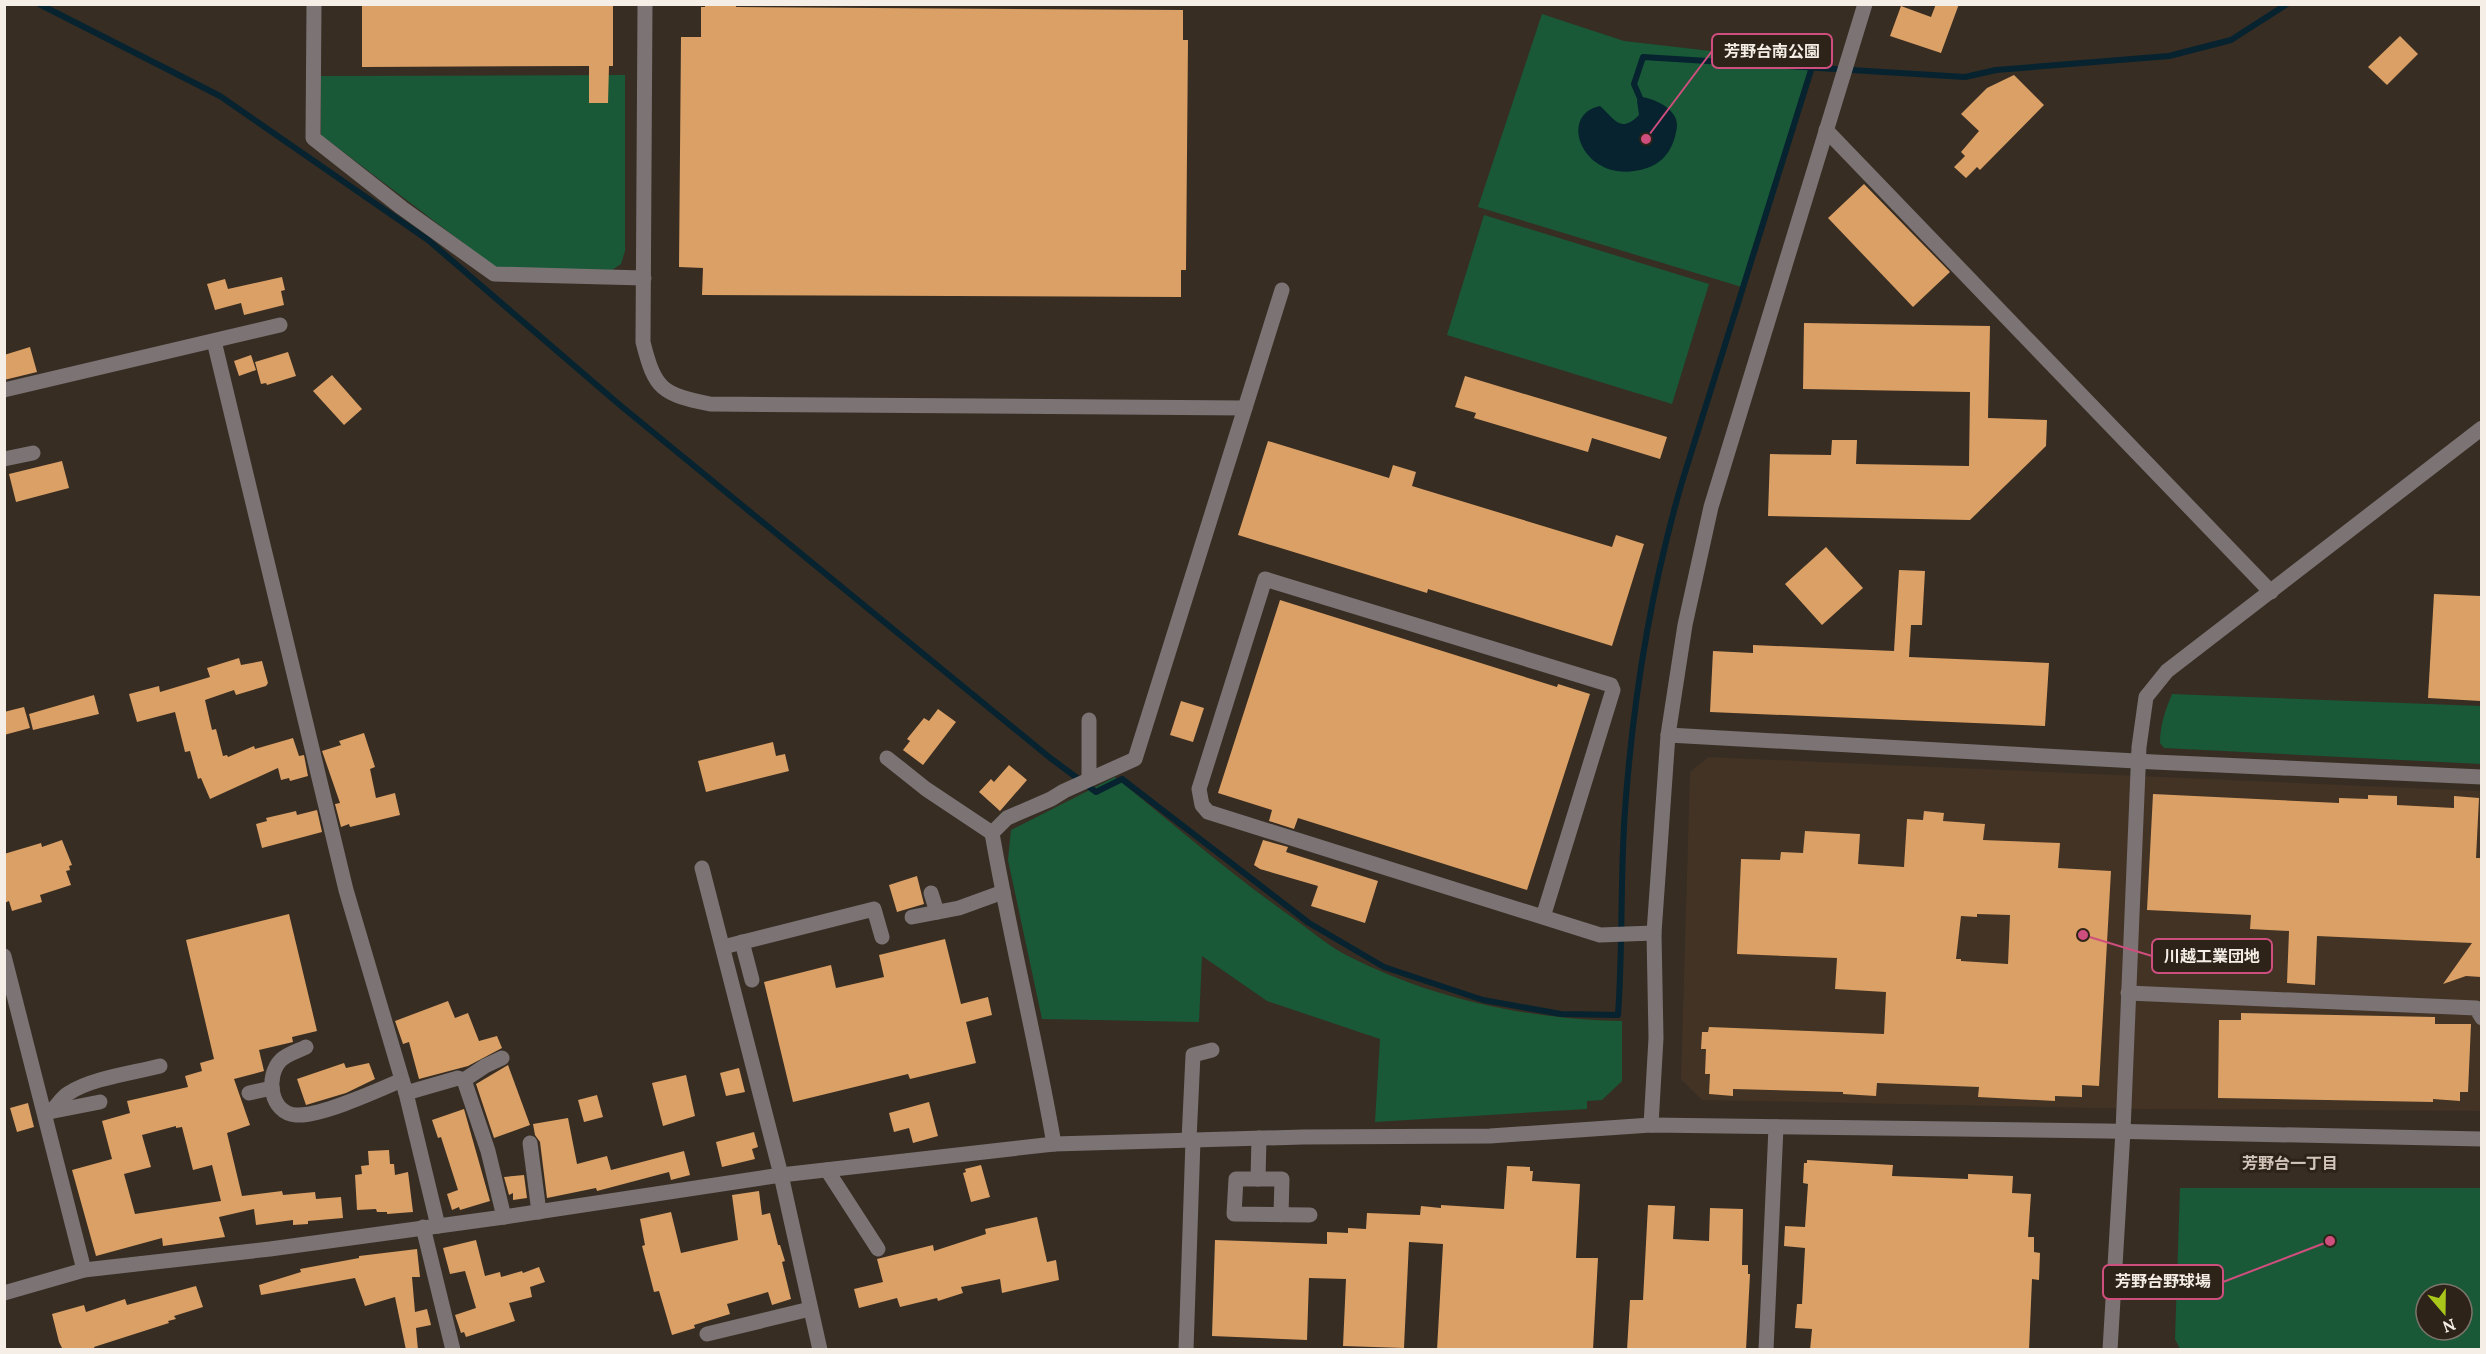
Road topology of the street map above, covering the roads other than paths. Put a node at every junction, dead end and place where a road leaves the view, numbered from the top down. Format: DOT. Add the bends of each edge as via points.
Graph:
graph roads {
  1 [pos="314,4"];
  2 [pos="645,4"];
  3 [pos="1865,4"];
  4 [pos="1826,130"];
  5 [pos="644,278"];
  6 [pos="1282,290"];
  7 [pos="280,325"];
  8 [pos="214,341"];
  9 [pos="4,390"];
  10 [pos="1245,408"];
  11 [pos="2481,428"];
  12 [pos="33,453"];
  13 [pos="4,459"];
  14 [pos="2271,591"];
  15 [pos="1089,720"];
  16 [pos="1668,735"];
  17 [pos="887,758"];
  18 [pos="2138,761"];
  19 [pos="2481,777"];
  20 [pos="1089,779"];
  21 [pos="992,833"];
  22 [pos="702,868"];
  23 [pos="931,892"];
  24 [pos="1003,892"];
  25 [pos="937,912"];
  26 [pos="912,917"];
  27 [pos="1543,917"];
  28 [pos="1654,933"];
  29 [pos="882,937"];
  30 [pos="742,942"];
  31 [pos="723,947"];
  32 [pos="4,956"];
  33 [pos="752,980"];
  34 [pos="2128,993"];
  35 [pos="2481,1018"];
  36 [pos="306,1047"];
  37 [pos="1212,1050"];
  38 [pos="502,1058"];
  39 [pos="160,1066"];
  40 [pos="464,1080"];
  41 [pos="404,1086"];
  42 [pos="272,1088"];
  43 [pos="249,1093"];
  44 [pos="100,1102"];
  45 [pos="49,1113"];
  46 [pos="1651,1125"];
  47 [pos="1776,1127"];
  48 [pos="2123,1131"];
  49 [pos="1259,1138"];
  50 [pos="1191,1140"];
  51 [pos="2481,1140"];
  52 [pos="530,1143"];
  53 [pos="1054,1144"];
  54 [pos="827,1170"];
  55 [pos="781,1175"];
  56 [pos="1258,1179"];
  57 [pos="539,1212"];
  58 [pos="1281,1215"];
  59 [pos="1310,1215"];
  60 [pos="504,1217"];
  61 [pos="430,1226"];
  62 [pos="878,1249"];
  63 [pos="84,1270"];
  64 [pos="4,1293"];
  65 [pos="810,1309"];
  66 [pos="707,1334"];
  67 [pos="453,1350"];
  68 [pos="820,1350"];
  69 [pos="1185,1350"];
  70 [pos="1766,1350"];
  71 [pos="2110,1350"];
  1 -- 5 [label="street" via="313,138 494,274"];
  2 -- 5 [label="street"];
  3 -- 4 [label="street"];
  4 -- 14 [label="street"];
  4 -- 16 [label="street" via="1711,507 1685,625"];
  5 -- 10 [label="street" via="643,342 652,376 679,398 722,404"];
  6 -- 10 [label="street"];
  7 -- 8 [label="street"];
  8 -- 9 [label="street"];
  8 -- 41 [label="street" via="346,890"];
  10 -- 20 [label="street" via="1135,759"];
  11 -- 14 [label="street"];
  12 -- 13 [label="street"];
  14 -- 18 [label="street" via="2167,671 2146,697"];
  15 -- 20 [label="street"];
  16 -- 18 [label="street"];
  16 -- 28 [label="street"];
  17 -- 21 [label="street"];
  18 -- 19 [label="street"];
  18 -- 34 [label="street"];
  20 -- 21 [label="street" via="1007,818"];
  21 -- 24 [label="street"];
  22 -- 31 [label="street"];
  23 -- 25 [label="street"];
  24 -- 25 [label="street"];
  24 -- 53 [label="street"];
  25 -- 26 [label="street"];
  27 -- 27 [label="street" via="1208,812 1202,805 1199,789 1265,579 1611,685 1613,690"];
  27 -- 28 [label="street" via="1600,935"];
  28 -- 46 [label="street" via="1656,1038"];
  29 -- 30 [label="street" via="874,909"];
  30 -- 31 [label="street"];
  30 -- 33 [label="street"];
  31 -- 55 [label="street"];
  32 -- 45 [label="street"];
  34 -- 35 [label="street" via="2476,1008"];
  34 -- 48 [label="street"];
  36 -- 42 [label="street" via="281,1060 270,1079"];
  37 -- 50 [label="street" via="1193,1055"];
  38 -- 40 [label="street"];
  39 -- 45 [label="street" via="83,1087 68,1094"];
  40 -- 41 [label="street"];
  40 -- 60 [label="street" via="489,1151"];
  41 -- 42 [label="street" via="294,1115 280,1107"];
  41 -- 61 [label="street"];
  42 -- 43 [label="street"];
  44 -- 45 [label="street"];
  45 -- 63 [label="street"];
  46 -- 47 [label="street"];
  46 -- 49 [label="street" via="1490,1136"];
  47 -- 48 [label="street"];
  47 -- 70 [label="street"];
  48 -- 51 [label="street"];
  48 -- 71 [label="street"];
  49 -- 50 [label="street"];
  49 -- 56 [label="street"];
  50 -- 53 [label="street"];
  50 -- 69 [label="street"];
  52 -- 57 [label="street"];
  53 -- 54 [label="street"];
  54 -- 55 [label="street"];
  54 -- 62 [label="street"];
  55 -- 57 [label="street"];
  55 -- 65 [label="street"];
  56 -- 58 [label="street" via="1282,1179"];
  56 -- 58 [label="street" via="1236,1179 1234,1214"];
  57 -- 60 [label="street"];
  58 -- 59 [label="street"];
  60 -- 61 [label="street"];
  61 -- 63 [label="street" via="270,1250"];
  61 -- 67 [label="street"];
  63 -- 64 [label="street"];
  65 -- 66 [label="street"];
  65 -- 68 [label="street"];
}
